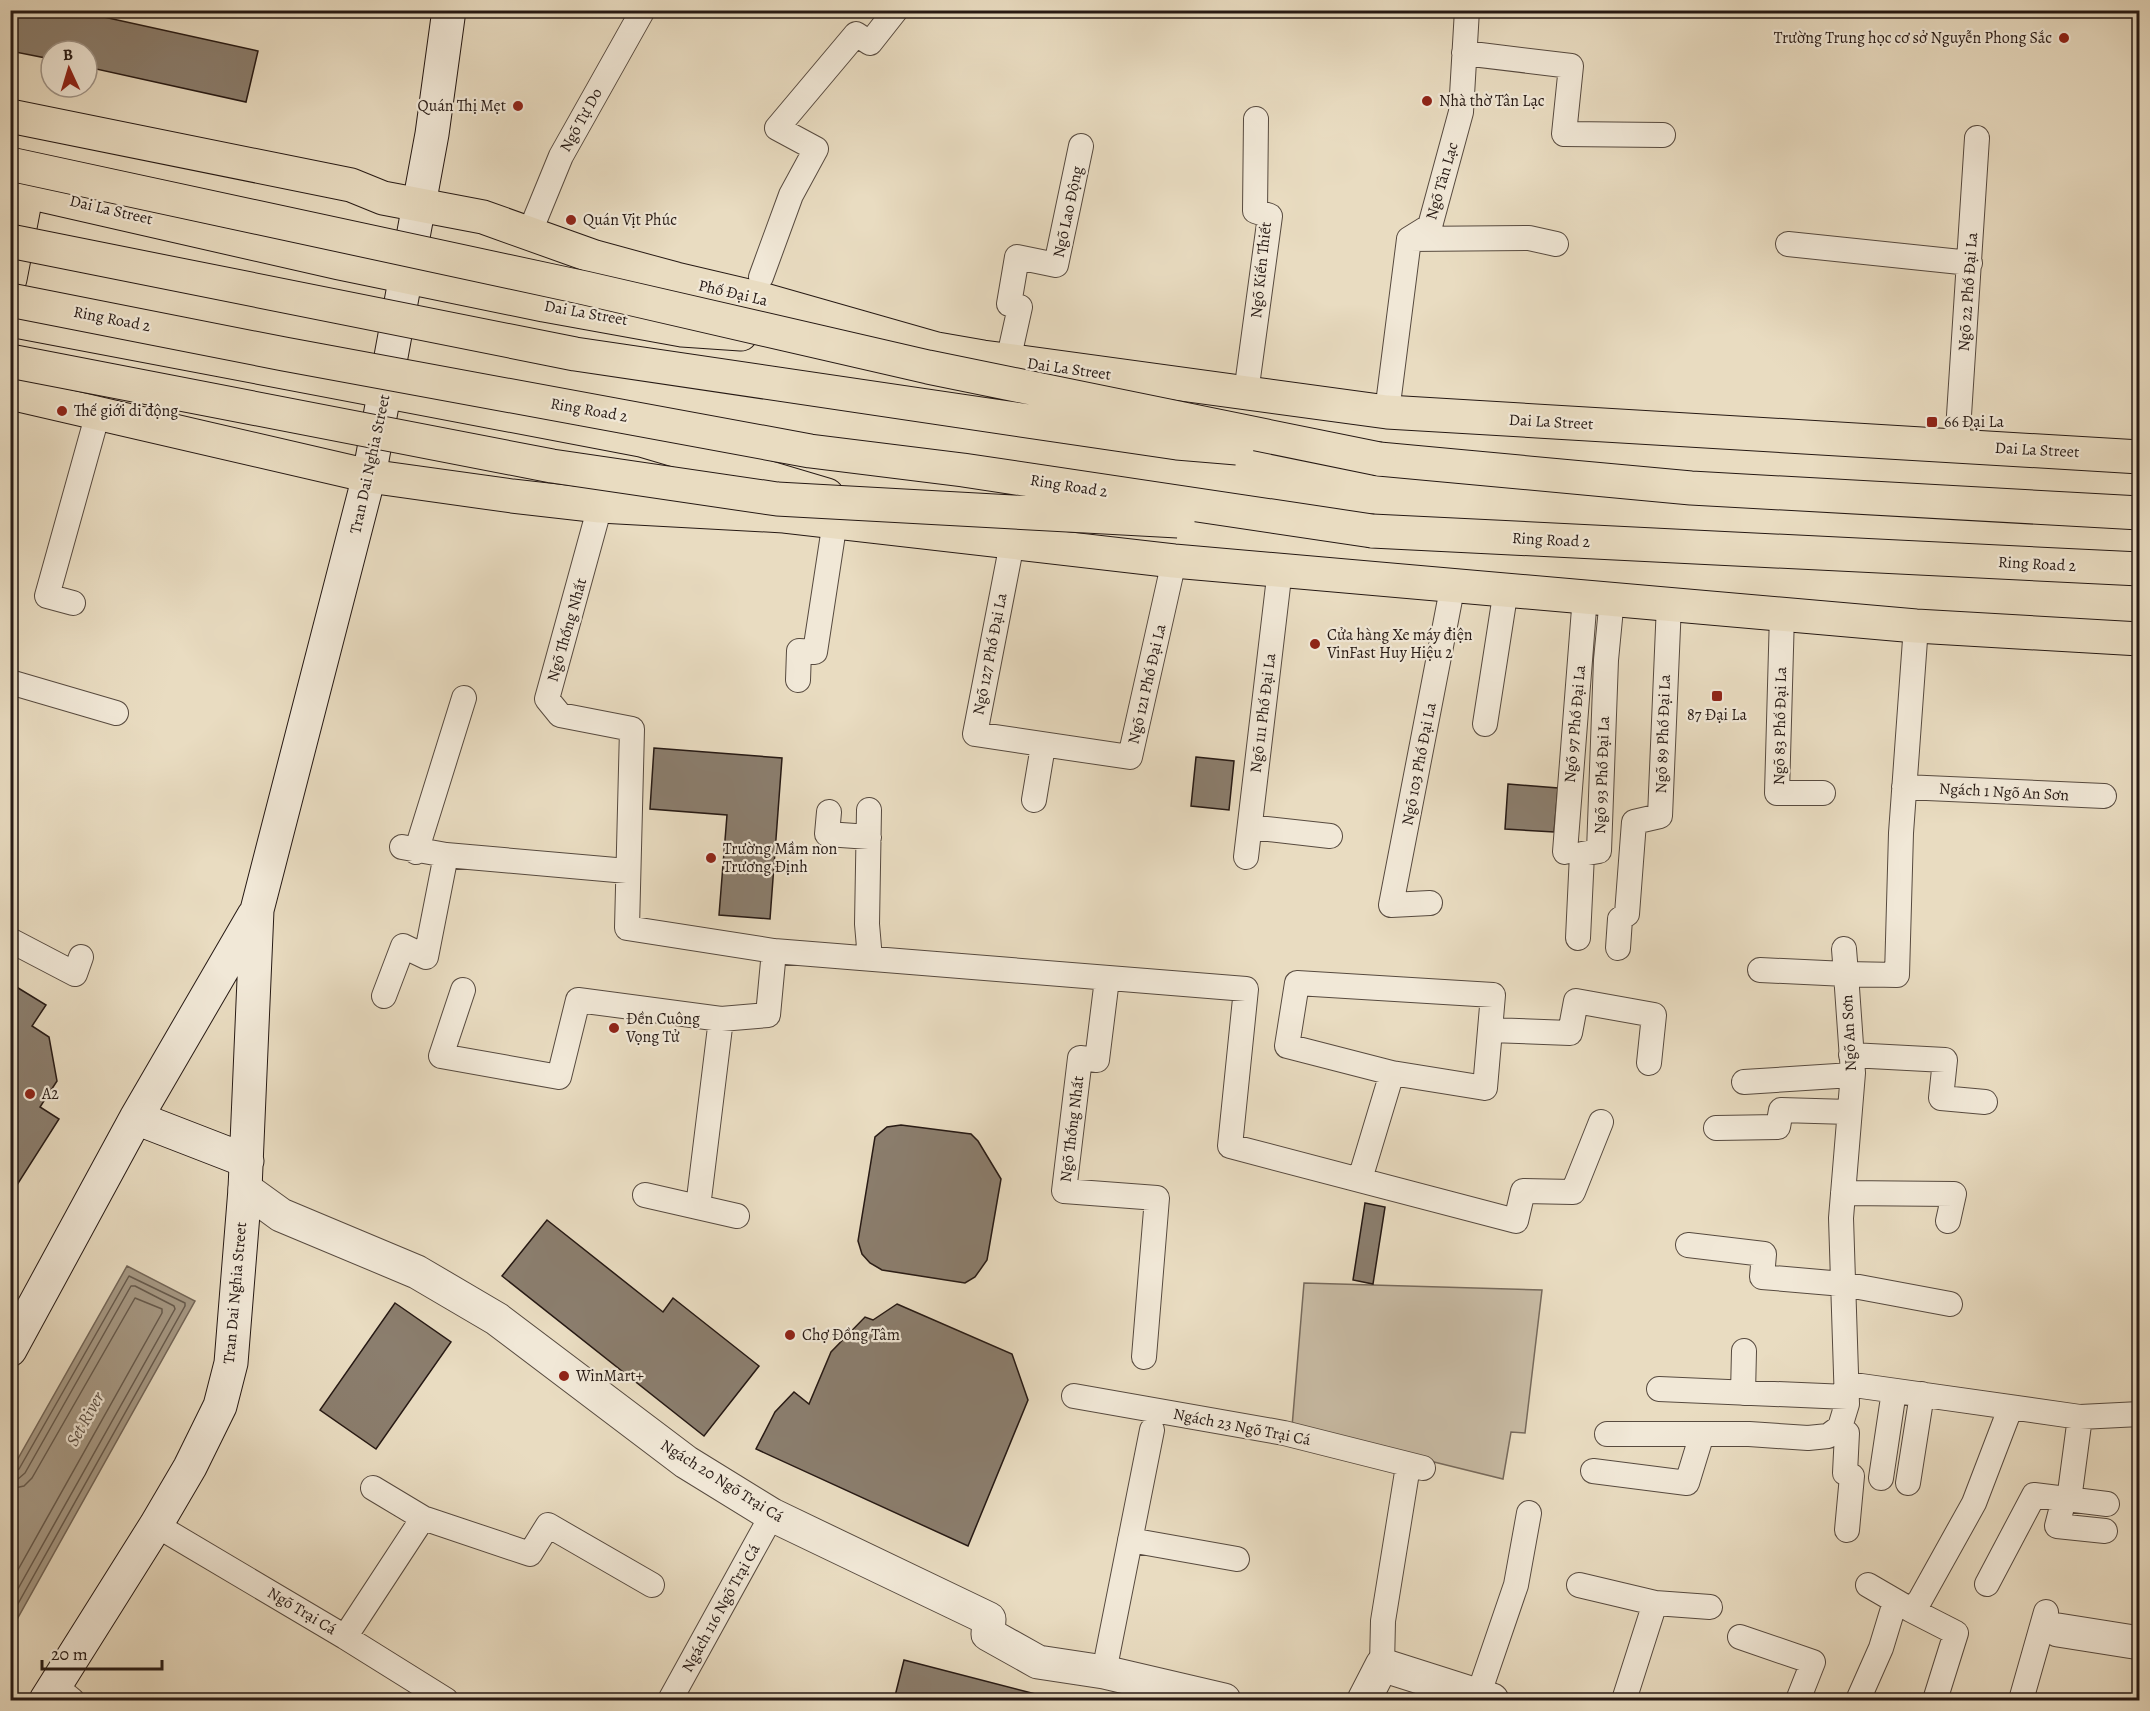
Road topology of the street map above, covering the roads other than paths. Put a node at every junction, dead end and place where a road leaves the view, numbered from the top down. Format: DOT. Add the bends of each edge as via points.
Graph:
graph roads {
  1 [pos="449,10"];
  2 [pos="643,10"];
  3 [pos="896,10"];
  4 [pos="1467,10"];
  5 [pos="1464,53"];
  6 [pos="10,116"];
  7 [pos="1256,119"];
  8 [pos="1663,135"];
  9 [pos="1977,138"];
  10 [pos="1081,146"];
  11 [pos="10,164"];
  12 [pos="19,190"];
  13 [pos="418,204"];
  14 [pos="529,234"];
  15 [pos="1408,239"];
  16 [pos="10,241"];
  17 [pos="1556,244"];
  18 [pos="1788,244"];
  19 [pos="1970,263"];
  20 [pos="405,275"];
  21 [pos="761,277"];
  22 [pos="10,279"];
  23 [pos="10,300"];
  24 [pos="10,320"];
  25 [pos="937,349"];
  26 [pos="10,361"];
  27 [pos="1008,361"];
  28 [pos="10,393"];
  29 [pos="384,393"];
  30 [pos="1246,393"];
  31 [pos="1387,412"];
  32 [pos="98,413"];
  33 [pos="1957,446"];
  34 [pos="2139,457"];
  35 [pos="1379,459"];
  36 [pos="369,476"];
  37 [pos="600,506"];
  38 [pos="2139,513"];
  39 [pos="835,521"];
  40 [pos="1372,531"];
  41 [pos="964,536"];
  42 [pos="1012,543"];
  43 [pos="1174,561"];
  44 [pos="1280,569"];
  45 [pos="2139,569"];
  46 [pos="1453,584"];
  47 [pos="1506,589"];
  48 [pos="1598,597"];
  49 [pos="73,603"];
  50 [pos="1669,604"];
  51 [pos="1782,614"];
  52 [pos="1916,626"];
  53 [pos="2139,639"];
  54 [pos="798,680"];
  55 [pos="10,682"];
  56 [pos="464,698"];
  57 [pos="116,713"];
  58 [pos="1485,724"];
  59 [pos="1042,746"];
  60 [pos="1904,787"];
  61 [pos="1824,793"];
  62 [pos="2104,796"];
  63 [pos="1034,800"];
  64 [pos="869,810"];
  65 [pos="829,812"];
  66 [pos="1250,827"];
  67 [pos="1330,836"];
  68 [pos="869,837"];
  69 [pos="1565,852"];
  70 [pos="446,855"];
  71 [pos="1246,857"];
  72 [pos="627,871"];
  73 [pos="1430,903"];
  74 [pos="257,910"];
  75 [pos="1578,938"];
  76 [pos="10,940"];
  77 [pos="1618,948"];
  78 [pos="1844,949"];
  79 [pos="774,951"];
  80 [pos="81,957"];
  81 [pos="870,959"];
  82 [pos="1760,970"];
  83 [pos="1846,974"];
  84 [pos="1107,979"];
  85 [pos="463,990"];
  86 [pos="384,996"];
  87 [pos="721,1019"];
  88 [pos="1490,1030"];
  89 [pos="1649,1063"];
  90 [pos="1852,1065"];
  91 [pos="1392,1073"];
  92 [pos="1744,1082"];
  93 [pos="1985,1102"];
  94 [pos="1849,1112"];
  95 [pos="136,1118"];
  96 [pos="1601,1122"];
  97 [pos="1716,1128"];
  98 [pos="246,1175"];
  99 [pos="1360,1179"];
  100 [pos="1843,1192"];
  101 [pos="645,1195"];
  102 [pos="698,1207"];
  103 [pos="737,1216"];
  104 [pos="1948,1221"];
  105 [pos="1688,1245"];
  106 [pos="1843,1284"];
  107 [pos="1950,1304"];
  108 [pos="10,1350"];
  109 [pos="1744,1351"];
  110 [pos="1144,1357"];
  111 [pos="1659,1389"];
  112 [pos="1847,1391"];
  113 [pos="1894,1391"];
  114 [pos="1743,1393"];
  115 [pos="1922,1394"];
  116 [pos="1074,1396"];
  117 [pos="2010,1409"];
  118 [pos="2139,1414"];
  119 [pos="2080,1417"];
  120 [pos="1840,1427"];
  121 [pos="1152,1430"];
  122 [pos="1606,1434"];
  123 [pos="1702,1434"];
  124 [pos="1593,1471"];
  125 [pos="1881,1478"];
  126 [pos="1908,1483"];
  127 [pos="373,1488"];
  128 [pos="2066,1500"];
  129 [pos="2107,1504"];
  130 [pos="1529,1513"];
  131 [pos="772,1515"];
  132 [pos="423,1518"];
  133 [pos="156,1525"];
  134 [pos="1847,1530"];
  135 [pos="2105,1531"];
  136 [pos="1130,1540"];
  137 [pos="1237,1558"];
  138 [pos="1987,1584"];
  139 [pos="652,1585"];
  140 [pos="1579,1585"];
  141 [pos="1868,1585"];
  142 [pos="1655,1603"];
  143 [pos="1903,1606"];
  144 [pos="1710,1607"];
  145 [pos="2052,1621"];
  146 [pos="1740,1636"];
  147 [pos="345,1637"];
  148 [pos="2139,1643"];
  149 [pos="1382,1665"];
  150 [pos="1104,1672"];
  151 [pos="57,1696"];
  152 [pos="1485,1698"];
  153 [pos="446,1701"];
  154 [pos="670,1701"];
  155 [pos="1224,1701"];
  156 [pos="1364,1701"];
  157 [pos="1624,1701"];
  158 [pos="1798,1701"];
  159 [pos="1858,1701"];
  160 [pos="1935,1701"];
  161 [pos="2021,1701"];
  1 -- 13 [label="street, Tran Dai Nghia Street"];
  2 -- 14 [label="lane, Ngõ Tự Do" via="561,156"];
  3 -- 21 [label="lane" via="870,43 856,34 777,128 816,149 791,195"];
  4 -- 5 [label="lane, Ngõ Tân Lạc"];
  5 -- 8 [label="lane" via="1571,66 1563,134"];
  5 -- 15 [label="lane, Ngõ Tân Lạc" via="1461,112 1439,199 1430,226"];
  6 -- 13 [label="main road" via="351,185 383,198"];
  7 -- 30 [label="lane, Ngõ Kiến Thiết" via="1255,211 1270,216"];
  9 -- 19 [label="lane, Ngõ 22 Phố Đại La"];
  10 -- 27 [label="lane, Ngõ Lao Động" via="1056,265 1017,257 1009,304 1020,307"];
  11 -- 35 [label="main road, bridge" via="585,288 928,367"];
  12 -- 20 [label="main road, Dai La Street"];
  12 -- 22 [label="main road"];
  13 -- 14 [label="main road" via="483,217"];
  13 -- 20 [label="street, Tran Dai Nghia Street"];
  14 -- 25 [label="main road, Phố Đại La" via="595,257"];
  15 -- 17 [label="lane" via="1529,238"];
  15 -- 31 [label="lane"];
  16 -- 35 [label="main road, bridge" via="575,354 1177,443"];
  18 -- 19 [label="lane"];
  19 -- 33 [label="lane, Ngõ 22 Phố Đại La"];
  20 -- 25 [label="main road, Dai La Street" via="682,330"];
  20 -- 29 [label="street, Tran Dai Nghia Street"];
  23 -- 40 [label="main road, Ring Road 2, bridge" via="810,451"];
  24 -- 29 [label="main road"];
  25 -- 27 [label="main road, Dai La Street"];
  26 -- 40 [label="main road, bridge" via="552,466 777,499"];
  27 -- 30 [label="main road, Dai La Street"];
  28 -- 32 [label="main road"];
  29 -- 36 [label="street, Tran Dai Nghia Street"];
  29 -- 41 [label="main road" via="641,440"];
  30 -- 31 [label="main road, Dai La Street"];
  31 -- 33 [label="main road, Dai La Street"];
  32 -- 36 [label="main road"];
  32 -- 49 [label="lane" via="47,596"];
  33 -- 34 [label="main road, Dai La Street"];
  35 -- 38 [label="main road" via="1691,488"];
  36 -- 37 [label="main road"];
  36 -- 74 [label="street, Tran Dai Nghia Street"];
  37 -- 39 [label="main road"];
  37 -- 72 [label="lane, Ngõ Thống Nhất" via="547,699 560,716 632,729"];
  39 -- 41 [label="main road"];
  39 -- 54 [label="lane" via="814,652 799,651"];
  40 -- 45 [label="main road, Ring Road 2"];
  41 -- 42 [label="main road"];
  42 -- 43 [label="main road"];
  42 -- 59 [label="lane, Ngõ 127 Phố Đại La" via="975,734"];
  43 -- 44 [label="main road"];
  43 -- 59 [label="lane, Ngõ 121 Phố Đại La" via="1130,757"];
  44 -- 46 [label="main road"];
  44 -- 66 [label="lane, Ngõ 111 Phố Đại La"];
  46 -- 47 [label="main road"];
  46 -- 73 [label="lane, Ngõ 103 Phố Đại La" via="1391,905"];
  47 -- 48 [label="main road"];
  47 -- 58 [label="lane"];
  48 -- 50 [label="main road"];
  48 -- 69 [label="lane, Ngõ 97 Phố Đại La"];
  48 -- 75 [label="lane, Ngõ 93 Phố Đại La" via="1606,660 1599,851 1582,854"];
  50 -- 51 [label="main road"];
  50 -- 77 [label="lane, Ngõ 89 Phố Đại La" via="1660,816 1634,822 1639,877 1637,914 1620,919"];
  51 -- 52 [label="main road"];
  51 -- 61 [label="lane, Ngõ 83 Phố Đại La" via="1777,792"];
  52 -- 53 [label="main road"];
  52 -- 60 [label="lane, Ngõ An Sơn"];
  55 -- 57 [label="lane"];
  56 -- 70 [label="lane" via="409,849"];
  59 -- 63 [label="lane"];
  60 -- 62 [label="lane, Ngách 1 Ngõ An Sơn"];
  60 -- 83 [label="lane, Ngõ An Sơn" via="1897,975"];
  64 -- 68 [label="lane"];
  65 -- 68 [label="lane" via="827,834"];
  66 -- 67 [label="lane"];
  66 -- 71 [label="lane, Ngõ 111 Phố Đại La"];
  68 -- 81 [label="lane"];
  70 -- 72 [label="lane"];
  70 -- 86 [label="lane" via="426,957 403,946"];
  72 -- 79 [label="lane, Ngõ Thống Nhất" via="627,928"];
  74 -- 95 [label="street, Tran Dai Nghia Street"];
  74 -- 98 [label="street, Tran Dai Nghia Street"];
  76 -- 80 [label="lane" via="75,975"];
  78 -- 83 [label="lane"];
  79 -- 81 [label="lane, Ngõ Thống Nhất"];
  79 -- 87 [label="lane" via="768,1015"];
  81 -- 84 [label="lane, Ngõ Thống Nhất"];
  82 -- 83 [label="lane"];
  83 -- 90 [label="lane, Ngõ An Sơn"];
  84 -- 99 [label="lane, Ngõ Thống Nhất" via="1246,989 1230,1146"];
  84 -- 110 [label="lane, Ngõ Thống Nhất" via="1097,1060 1080,1058 1064,1191 1157,1198"];
  85 -- 87 [label="lane" via="441,1056 559,1077 578,1000"];
  87 -- 102 [label="lane"];
  88 -- 89 [label="lane" via="1570,1033 1576,1001 1654,1015"];
  88 -- 91 [label="lane" via="1485,1088"];
  88 -- 91 [label="lane" via="1493,995 1297,983 1287,1046"];
  90 -- 92 [label="lane"];
  90 -- 93 [label="lane" via="1945,1060 1941,1098"];
  90 -- 94 [label="lane, Ngõ An Sơn"];
  91 -- 99 [label="lane"];
  94 -- 97 [label="lane" via="1782,1110 1778,1127"];
  94 -- 100 [label="lane, Ngõ An Sơn"];
  95 -- 98 [label="street, Ngách 20 Ngõ Trại Cá"];
  95 -- 108 [label="street, Tran Dai Nghia Street"];
  96 -- 99 [label="lane, Ngõ Thống Nhất" via="1573,1192 1523,1191 1516,1221"];
  98 -- 131 [label="street, Ngách 20 Ngõ Trại Cá" via="281,1215 417,1272 498,1319 686,1462"];
  98 -- 133 [label="street, Tran Dai Nghia Street" via="231,1363 220,1406"];
  100 -- 104 [label="lane" via="1954,1194"];
  100 -- 106 [label="lane, Ngõ An Sơn"];
  101 -- 102 [label="lane"];
  102 -- 103 [label="lane"];
  105 -- 106 [label="lane" via="1764,1254 1762,1277"];
  106 -- 107 [label="lane"];
  106 -- 112 [label="lane, Ngõ An Sơn"];
  109 -- 114 [label="lane"];
  111 -- 114 [label="lane"];
  112 -- 113 [label="lane"];
  112 -- 114 [label="lane"];
  112 -- 120 [label="lane, Ngõ An Sơn"];
  113 -- 115 [label="lane"];
  113 -- 125 [label="lane"];
  115 -- 117 [label="lane"];
  115 -- 126 [label="lane"];
  116 -- 149 [label="lane, Ngách 23 Ngõ Trại Cá" via="1284,1433 1416,1467 1383,1621"];
  117 -- 119 [label="lane"];
  117 -- 143 [label="lane" via="1974,1503"];
  118 -- 119 [label="lane"];
  119 -- 128 [label="lane"];
  120 -- 123 [label="lane" via="1828,1436 1808,1438"];
  120 -- 134 [label="lane" via="1847,1434 1845,1473 1852,1476"];
  121 -- 136 [label="lane"];
  122 -- 123 [label="lane"];
  123 -- 124 [label="lane" via="1688,1484"];
  127 -- 132 [label="lane"];
  128 -- 129 [label="lane"];
  128 -- 135 [label="lane" via="2057,1526"];
  128 -- 138 [label="lane" via="2034,1495"];
  130 -- 152 [label="lane" via="1516,1585"];
  131 -- 150 [label="street, Ngách 20 Ngõ Trại Cá" via="989,1619 988,1634 1038,1662"];
  131 -- 154 [label="lane, Ngách 116 Ngõ Trại Cá"];
  132 -- 139 [label="lane" via="530,1554 548,1525"];
  132 -- 147 [label="lane"];
  133 -- 147 [label="lane, Ngõ Trại Cá"];
  133 -- 151 [label="street, Tran Dai Nghia Street"];
  136 -- 137 [label="lane"];
  136 -- 150 [label="lane"];
  140 -- 142 [label="lane"];
  141 -- 143 [label="lane"];
  142 -- 144 [label="lane"];
  142 -- 157 [label="lane"];
  143 -- 159 [label="lane"];
  143 -- 160 [label="lane" via="1956,1633"];
  145 -- 148 [label="street"];
  145 -- 161 [label="lane"];
  146 -- 158 [label="lane" via="1813,1662"];
  147 -- 153 [label="lane, Ngõ Trại Cá"];
  149 -- 152 [label="street"];
  149 -- 156 [label="street"];
  150 -- 155 [label="street, Ngách 20 Ngõ Trại Cá"];
}
